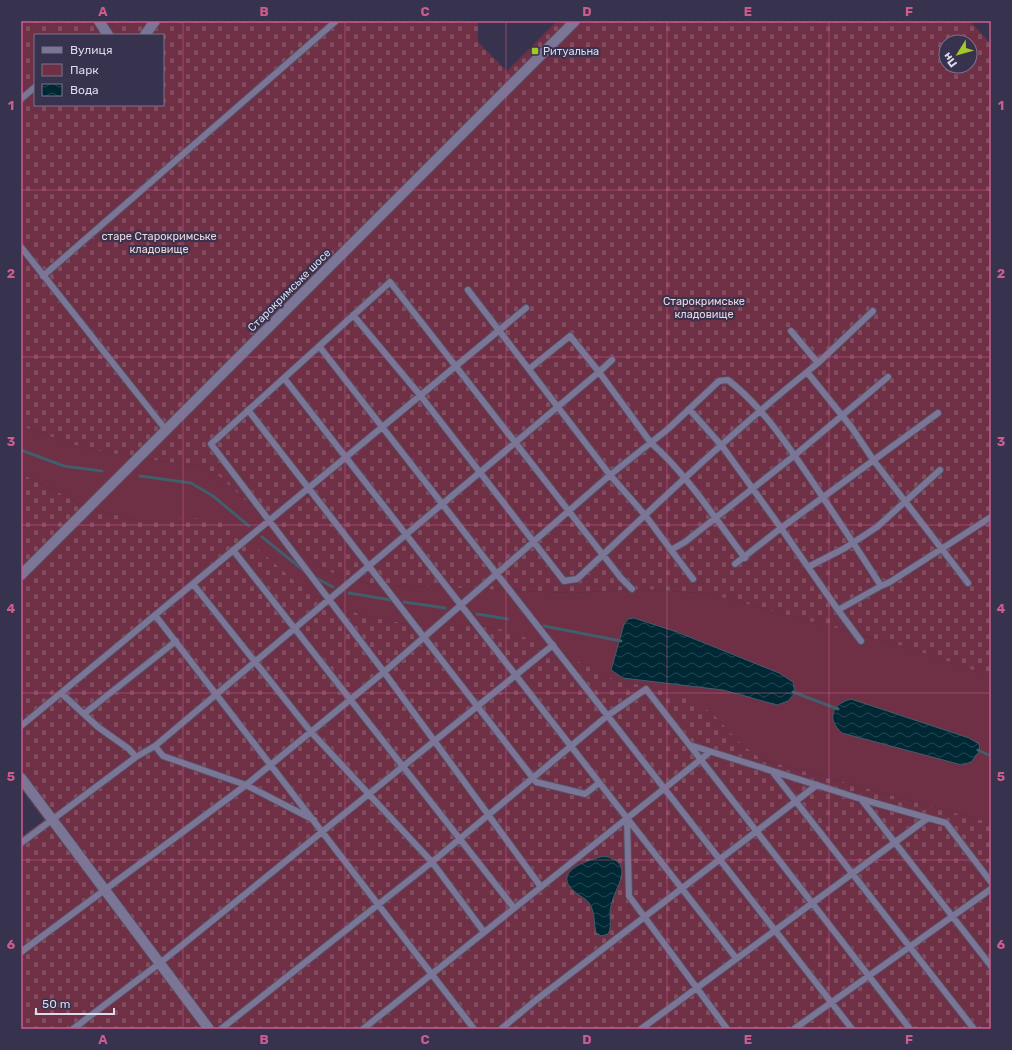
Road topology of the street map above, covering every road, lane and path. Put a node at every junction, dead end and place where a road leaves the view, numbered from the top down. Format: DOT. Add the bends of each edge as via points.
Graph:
graph roads {
  1 [pos="99,21"];
  2 [pos="155,21"];
  3 [pos="336,21"];
  4 [pos="574,21"];
  5 [pos="104,34"];
  6 [pos="146,34"];
  7 [pos="34,88"];
  8 [pos="21,99"];
  9 [pos="21,248"];
  10 [pos="43,276"];
  11 [pos="468,290"];
  12 [pos="526,308"];
  13 [pos="873,311"];
  14 [pos="353,316"];
  15 [pos="498,330"];
  16 [pos="791,331"];
  17 [pos="319,346"];
  18 [pos="612,360"];
  19 [pos="818,362"];
  20 [pos="455,366"];
  21 [pos="529,369"];
  22 [pos="599,372"];
  23 [pos="807,372"];
  24 [pos="888,377"];
  25 [pos="284,378"];
  26 [pos="420,395"];
  27 [pos="557,406"];
  28 [pos="248,410"];
  29 [pos="689,410"];
  30 [pos="760,412"];
  31 [pos="938,413"];
  32 [pos="842,416"];
  33 [pos="382,426"];
  34 [pos="166,430"];
  35 [pos="515,442"];
  36 [pos="651,443"];
  37 [pos="722,446"];
  38 [pos="795,455"];
  39 [pos="346,457"];
  40 [pos="874,461"];
  41 [pos="940,470"];
  42 [pos="479,473"];
  43 [pos="610,475"];
  44 [pos="684,480"];
  45 [pos="752,487"];
  46 [pos="308,488"];
  47 [pos="824,498"];
  48 [pos="905,501"];
  49 [pos="442,504"];
  50 [pos="569,511"];
  51 [pos="645,515"];
  52 [pos="714,517"];
  53 [pos="991,517"];
  54 [pos="268,521"];
  55 [pos="781,528"];
  56 [pos="406,535"];
  57 [pos="533,542"];
  58 [pos="853,543"];
  59 [pos="943,549"];
  60 [pos="233,550"];
  61 [pos="671,550"];
  62 [pos="603,554"];
  63 [pos="745,558"];
  64 [pos="735,564"];
  65 [pos="369,566"];
  66 [pos="808,567"];
  67 [pos="496,573"];
  68 [pos="21,575"];
  69 [pos="694,579"];
  70 [pos="968,583"];
  71 [pos="193,584"];
  72 [pos="881,586"];
  73 [pos="632,589"];
  74 [pos="329,600"];
  75 [pos="461,605"];
  76 [pos="838,610"];
  77 [pos="155,615"];
  78 [pos="295,630"];
  79 [pos="424,638"];
  80 [pos="176,641"];
  81 [pos="861,641"];
  82 [pos="553,645"];
  83 [pos="255,662"];
  84 [pos="384,672"];
  85 [pos="516,675"];
  86 [pos="61,693"];
  87 [pos="216,693"];
  88 [pos="351,700"];
  89 [pos="477,707"];
  90 [pos="85,713"];
  91 [pos="607,716"];
  92 [pos="21,726"];
  93 [pos="311,732"];
  94 [pos="434,741"];
  95 [pos="690,745"];
  96 [pos="155,746"];
  97 [pos="571,746"];
  98 [pos="710,752"];
  99 [pos="136,757"];
  100 [pos="701,760"];
  101 [pos="271,764"];
  102 [pos="403,766"];
  103 [pos="772,771"];
  104 [pos="21,778"];
  105 [pos="532,778"];
  106 [pos="599,783"];
  107 [pos="246,785"];
  108 [pos="817,785"];
  109 [pos="664,789"];
  110 [pos="369,794"];
  111 [pos="861,799"];
  112 [pos="796,802"];
  113 [pos="488,815"];
  114 [pos="627,818"];
  115 [pos="928,818"];
  116 [pos="52,820"];
  117 [pos="316,821"];
  118 [pos="323,831"];
  119 [pos="757,832"];
  120 [pos="460,839"];
  121 [pos="894,842"];
  122 [pos="21,843"];
  123 [pos="720,860"];
  124 [pos="432,862"];
  125 [pos="852,873"];
  126 [pos="991,882"];
  127 [pos="541,887"];
  128 [pos="682,889"];
  129 [pos="991,889"];
  130 [pos="105,890"];
  131 [pos="812,902"];
  132 [pos="379,904"];
  133 [pos="514,908"];
  134 [pos="952,916"];
  135 [pos="644,917"];
  136 [pos="775,930"];
  137 [pos="484,932"];
  138 [pos="909,947"];
  139 [pos="21,952"];
  140 [pos="736,958"];
  141 [pos="160,963"];
  142 [pos="991,966"];
  143 [pos="432,974"];
  144 [pos="868,976"];
  145 [pos="696,987"];
  146 [pos="831,1002"];
  147 [pos="73,1029"];
  148 [pos="209,1029"];
  149 [pos="221,1029"];
  150 [pos="363,1029"];
  151 [pos="474,1029"];
  152 [pos="501,1029"];
  153 [pos="641,1029"];
  154 [pos="727,1029"];
  155 [pos="794,1029"];
  156 [pos="852,1029"];
  157 [pos="910,1029"];
  158 [pos="974,1029"];
  1 -- 5 [label="street"];
  2 -- 6 [label="street"];
  3 -- 10 [label="lane"];
  4 -- 34 [label="street, Старокримське шосе"];
  7 -- 8 [label="lane"];
  9 -- 10 [label="lane"];
  10 -- 34 [label="lane"];
  11 -- 15 [label="lane"];
  12 -- 15 [label="lane"];
  13 -- 19 [label="lane"];
  14 -- 17 [label="lane"];
  14 -- 20 [label="lane" via="390,282"];
  14 -- 26 [label="lane"];
  15 -- 20 [label="lane"];
  15 -- 21 [label="lane"];
  16 -- 19 [label="lane"];
  17 -- 25 [label="lane"];
  17 -- 33 [label="lane"];
  18 -- 22 [label="lane"];
  19 -- 23 [label="lane"];
  20 -- 26 [label="lane"];
  20 -- 35 [label="lane"];
  21 -- 22 [label="lane" via="570,336"];
  21 -- 27 [label="lane"];
  22 -- 27 [label="lane"];
  22 -- 36 [label="lane"];
  23 -- 30 [label="lane"];
  23 -- 32 [label="lane"];
  24 -- 32 [label="lane"];
  25 -- 28 [label="lane"];
  25 -- 39 [label="lane"];
  26 -- 33 [label="lane"];
  26 -- 42 [label="lane"];
  27 -- 35 [label="lane"];
  27 -- 43 [label="lane"];
  28 -- 46 [label="lane"];
  28 -- 54 [label="lane" via="211,444"];
  29 -- 30 [label="lane" via="702,396 723,380 728,380"];
  29 -- 36 [label="lane"];
  29 -- 37 [label="lane"];
  30 -- 37 [label="lane"];
  30 -- 38 [label="lane"];
  31 -- 40 [label="lane"];
  32 -- 38 [label="lane"];
  32 -- 40 [label="lane"];
  33 -- 39 [label="lane"];
  33 -- 49 [label="lane"];
  34 -- 68 [label="street, Старокримське шосе"];
  35 -- 42 [label="lane"];
  35 -- 50 [label="lane"];
  36 -- 43 [label="lane"];
  36 -- 44 [label="lane"];
  37 -- 44 [label="lane"];
  37 -- 45 [label="lane"];
  38 -- 45 [label="lane"];
  38 -- 47 [label="lane"];
  39 -- 46 [label="lane"];
  39 -- 56 [label="lane"];
  40 -- 47 [label="lane"];
  40 -- 48 [label="lane"];
  41 -- 48 [label="lane"];
  42 -- 49 [label="lane"];
  42 -- 57 [label="lane"];
  43 -- 50 [label="lane"];
  43 -- 51 [label="lane"];
  44 -- 51 [label="lane"];
  44 -- 52 [label="lane"];
  45 -- 52 [label="lane"];
  45 -- 55 [label="lane"];
  46 -- 54 [label="lane"];
  46 -- 65 [label="lane"];
  47 -- 55 [label="lane"];
  47 -- 58 [label="lane"];
  48 -- 58 [label="lane" via="876,527"];
  48 -- 59 [label="lane"];
  49 -- 56 [label="lane"];
  49 -- 67 [label="lane"];
  50 -- 57 [label="lane"];
  50 -- 62 [label="lane"];
  51 -- 61 [label="lane"];
  51 -- 62 [label="lane"];
  52 -- 61 [label="lane" via="685,542"];
  52 -- 63 [label="lane"];
  53 -- 59 [label="lane"];
  54 -- 60 [label="lane"];
  54 -- 74 [label="lane"];
  55 -- 63 [label="lane"];
  55 -- 66 [label="lane"];
  56 -- 65 [label="lane"];
  56 -- 75 [label="lane"];
  57 -- 62 [label="lane" via="564,581 577,579"];
  57 -- 67 [label="lane"];
  58 -- 66 [label="lane"];
  58 -- 72 [label="lane"];
  59 -- 70 [label="lane"];
  59 -- 72 [label="lane"];
  60 -- 71 [label="lane"];
  60 -- 78 [label="lane"];
  61 -- 69 [label="lane"];
  62 -- 73 [label="lane"];
  63 -- 64 [label="lane"];
  65 -- 74 [label="lane"];
  65 -- 79 [label="lane"];
  66 -- 76 [label="lane"];
  67 -- 75 [label="lane"];
  67 -- 82 [label="lane"];
  71 -- 77 [label="lane"];
  71 -- 83 [label="lane"];
  72 -- 76 [label="lane"];
  74 -- 78 [label="lane"];
  74 -- 84 [label="lane"];
  75 -- 79 [label="lane"];
  75 -- 85 [label="lane"];
  76 -- 81 [label="lane"];
  77 -- 80 [label="lane"];
  77 -- 86 [label="lane"];
  78 -- 83 [label="lane"];
  78 -- 88 [label="lane"];
  79 -- 84 [label="lane"];
  79 -- 89 [label="lane"];
  80 -- 87 [label="lane"];
  80 -- 90 [label="lane"];
  82 -- 85 [label="lane"];
  82 -- 91 [label="lane"];
  83 -- 87 [label="lane"];
  83 -- 93 [label="lane"];
  84 -- 88 [label="lane"];
  84 -- 94 [label="lane"];
  85 -- 89 [label="lane"];
  85 -- 97 [label="lane"];
  86 -- 90 [label="lane"];
  86 -- 92 [label="lane"];
  87 -- 96 [label="lane"];
  87 -- 101 [label="lane"];
  88 -- 93 [label="lane"];
  88 -- 102 [label="lane"];
  89 -- 94 [label="lane"];
  89 -- 105 [label="lane"];
  90 -- 99 [label="lane" via="98,727"];
  91 -- 95 [label="lane" via="646,689"];
  91 -- 97 [label="lane"];
  91 -- 109 [label="lane"];
  93 -- 101 [label="lane"];
  93 -- 110 [label="lane"];
  94 -- 102 [label="lane"];
  94 -- 113 [label="lane"];
  95 -- 98 [label="lane"];
  95 -- 100 [label="lane"];
  96 -- 99 [label="lane"];
  96 -- 107 [label="lane" via="163,756"];
  97 -- 105 [label="lane"];
  97 -- 106 [label="lane"];
  98 -- 100 [label="lane"];
  98 -- 103 [label="lane"];
  99 -- 116 [label="lane"];
  100 -- 109 [label="lane"];
  100 -- 119 [label="lane"];
  101 -- 107 [label="lane"];
  101 -- 117 [label="lane"];
  102 -- 110 [label="lane"];
  102 -- 120 [label="lane"];
  103 -- 108 [label="lane"];
  103 -- 112 [label="lane"];
  104 -- 116 [label="street"];
  105 -- 106 [label="lane" via="536,782 584,794"];
  105 -- 113 [label="lane"];
  106 -- 114 [label="lane"];
  107 -- 117 [label="lane"];
  107 -- 130 [label="lane"];
  108 -- 111 [label="lane"];
  108 -- 112 [label="lane"];
  109 -- 114 [label="lane"];
  109 -- 123 [label="lane"];
  110 -- 118 [label="lane"];
  110 -- 124 [label="lane"];
  111 -- 115 [label="lane"];
  111 -- 121 [label="lane"];
  112 -- 119 [label="lane"];
  112 -- 125 [label="lane"];
  113 -- 120 [label="lane"];
  113 -- 127 [label="lane"];
  114 -- 127 [label="lane"];
  114 -- 128 [label="lane"];
  114 -- 135 [label="lane" via="629,896"];
  115 -- 121 [label="lane"];
  115 -- 126 [label="lane" via="946,823"];
  116 -- 122 [label="lane"];
  116 -- 130 [label="street"];
  117 -- 118 [label="lane"];
  118 -- 132 [label="lane"];
  118 -- 141 [label="lane"];
  119 -- 123 [label="lane"];
  119 -- 131 [label="lane"];
  120 -- 124 [label="lane"];
  120 -- 133 [label="lane"];
  121 -- 125 [label="lane"];
  121 -- 134 [label="lane"];
  123 -- 128 [label="lane"];
  123 -- 136 [label="lane"];
  124 -- 132 [label="lane"];
  124 -- 137 [label="lane"];
  125 -- 131 [label="lane"];
  125 -- 138 [label="lane"];
  127 -- 133 [label="lane"];
  128 -- 135 [label="lane"];
  128 -- 140 [label="lane"];
  129 -- 134 [label="lane"];
  130 -- 139 [label="lane"];
  130 -- 141 [label="street"];
  131 -- 136 [label="lane"];
  131 -- 144 [label="lane"];
  132 -- 143 [label="lane"];
  132 -- 149 [label="lane"];
  133 -- 137 [label="lane"];
  134 -- 138 [label="lane"];
  134 -- 142 [label="lane"];
  135 -- 145 [label="lane"];
  135 -- 152 [label="lane"];
  136 -- 140 [label="lane"];
  136 -- 146 [label="lane"];
  137 -- 143 [label="lane"];
  138 -- 144 [label="lane"];
  138 -- 158 [label="lane"];
  140 -- 145 [label="lane"];
  141 -- 147 [label="lane"];
  141 -- 148 [label="street"];
  143 -- 150 [label="lane"];
  143 -- 151 [label="lane"];
  144 -- 146 [label="lane"];
  144 -- 157 [label="lane"];
  145 -- 153 [label="lane"];
  145 -- 154 [label="lane"];
  146 -- 155 [label="lane"];
  146 -- 156 [label="lane"];
}
